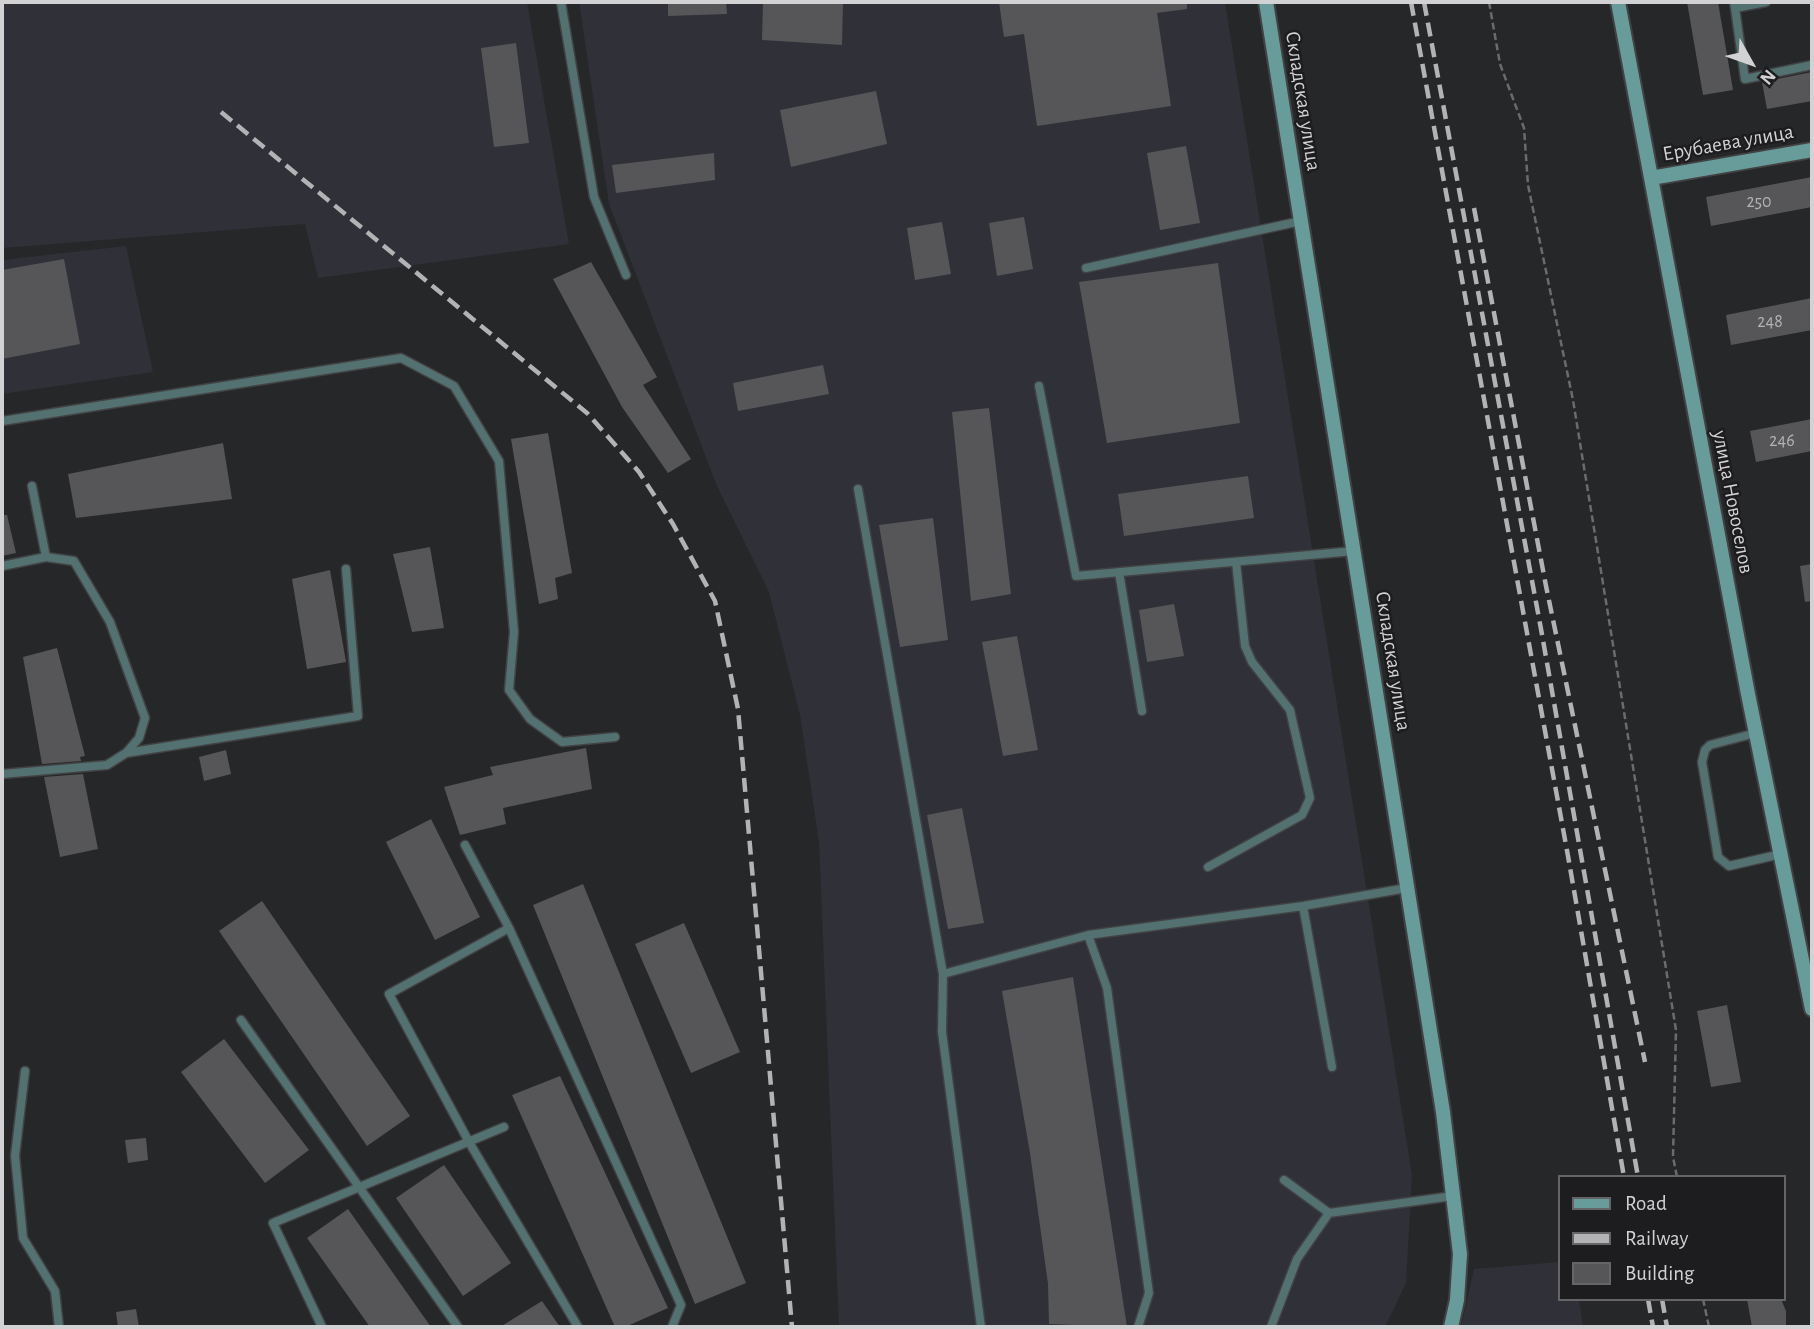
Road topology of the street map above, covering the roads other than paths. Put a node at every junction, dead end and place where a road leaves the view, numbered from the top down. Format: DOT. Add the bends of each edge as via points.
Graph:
graph roads {
  1 [pos="561,2"];
  2 [pos="1266,2"];
  3 [pos="1618,2"];
  4 [pos="1766,2"];
  5 [pos="1735,5"];
  6 [pos="1812,65"];
  7 [pos="1812,150"];
  8 [pos="1651,178"];
  9 [pos="1301,221"];
  10 [pos="1086,268"];
  11 [pos="626,275"];
  12 [pos="1039,386"];
  13 [pos="2,421"];
  14 [pos="32,486"];
  15 [pos="858,489"];
  16 [pos="1354,551"];
  17 [pos="46,557"];
  18 [pos="1236,562"];
  19 [pos="2,566"];
  20 [pos="346,569"];
  21 [pos="1119,572"];
  22 [pos="1142,711"];
  23 [pos="1756,733"];
  24 [pos="615,737"];
  25 [pos="126,753"];
  26 [pos="2,774"];
  27 [pos="465,845"];
  28 [pos="1781,854"];
  29 [pos="1208,866"];
  30 [pos="1407,888"];
  31 [pos="1303,906"];
  32 [pos="509,928"];
  33 [pos="1088,934"];
  34 [pos="943,974"];
  35 [pos="1812,1009"];
  36 [pos="241,1020"];
  37 [pos="1332,1067"];
  38 [pos="25,1071"];
  39 [pos="504,1127"];
  40 [pos="469,1142"];
  41 [pos="1284,1180"];
  42 [pos="357,1188"];
  43 [pos="1453,1196"];
  44 [pos="1329,1213"];
  45 [pos="59,1327"];
  46 [pos="322,1327"];
  47 [pos="458,1327"];
  48 [pos="578,1327"];
  49 [pos="672,1327"];
  50 [pos="981,1327"];
  51 [pos="1138,1327"];
  52 [pos="1271,1327"];
  53 [pos="1451,1327"];
  1 -- 11 [label="lane" via="594,197"];
  2 -- 9 [label="main road, Складская улица"];
  3 -- 8 [label="main road, улица Новоселов"];
  4 -- 5 [label="lane"];
  5 -- 6 [label="lane" via="1745,79"];
  7 -- 8 [label="main road, Ерубаева улица"];
  8 -- 23 [label="main road, улица Новоселов"];
  9 -- 10 [label="lane"];
  9 -- 16 [label="main road, Складская улица"];
  12 -- 21 [label="lane" via="1076,576"];
  13 -- 24 [label="lane" via="401,358 454,386 499,461 514,632 509,690 530,719 562,741"];
  14 -- 17 [label="lane"];
  15 -- 34 [label="lane"];
  16 -- 18 [label="lane"];
  16 -- 30 [label="main road, Складская улица"];
  17 -- 19 [label="lane"];
  17 -- 25 [label="lane" via="74,561 110,622 145,718 139,738"];
  18 -- 21 [label="lane"];
  18 -- 29 [label="lane" via="1245,646 1290,710 1310,798 1302,815"];
  20 -- 25 [label="lane" via="358,716"];
  21 -- 22 [label="lane"];
  23 -- 28 [label="main road, улица Новоселов"];
  23 -- 28 [label="lane" via="1705,750 1702,762 1718,857 1729,866"];
  25 -- 26 [label="lane" via="107,765"];
  27 -- 32 [label="lane"];
  28 -- 35 [label="main road, улица Новоселов"];
  30 -- 31 [label="lane"];
  30 -- 43 [label="main road, Складская улица"];
  31 -- 33 [label="lane"];
  31 -- 37 [label="lane"];
  32 -- 40 [label="lane" via="389,994"];
  32 -- 49 [label="lane" via="681,1305"];
  33 -- 34 [label="lane"];
  33 -- 51 [label="lane" via="1107,988 1149,1293"];
  34 -- 50 [label="lane" via="942,1032"];
  36 -- 42 [label="lane"];
  38 -- 45 [label="lane" via="15,1156 23,1238 55,1291"];
  39 -- 40 [label="lane"];
  40 -- 42 [label="lane"];
  40 -- 48 [label="lane"];
  41 -- 44 [label="lane"];
  42 -- 46 [label="lane" via="273,1223"];
  42 -- 47 [label="lane"];
  43 -- 44 [label="lane"];
  43 -- 53 [label="main road, Складская улица" via="1460,1254"];
  44 -- 52 [label="lane" via="1297,1259"];
}
